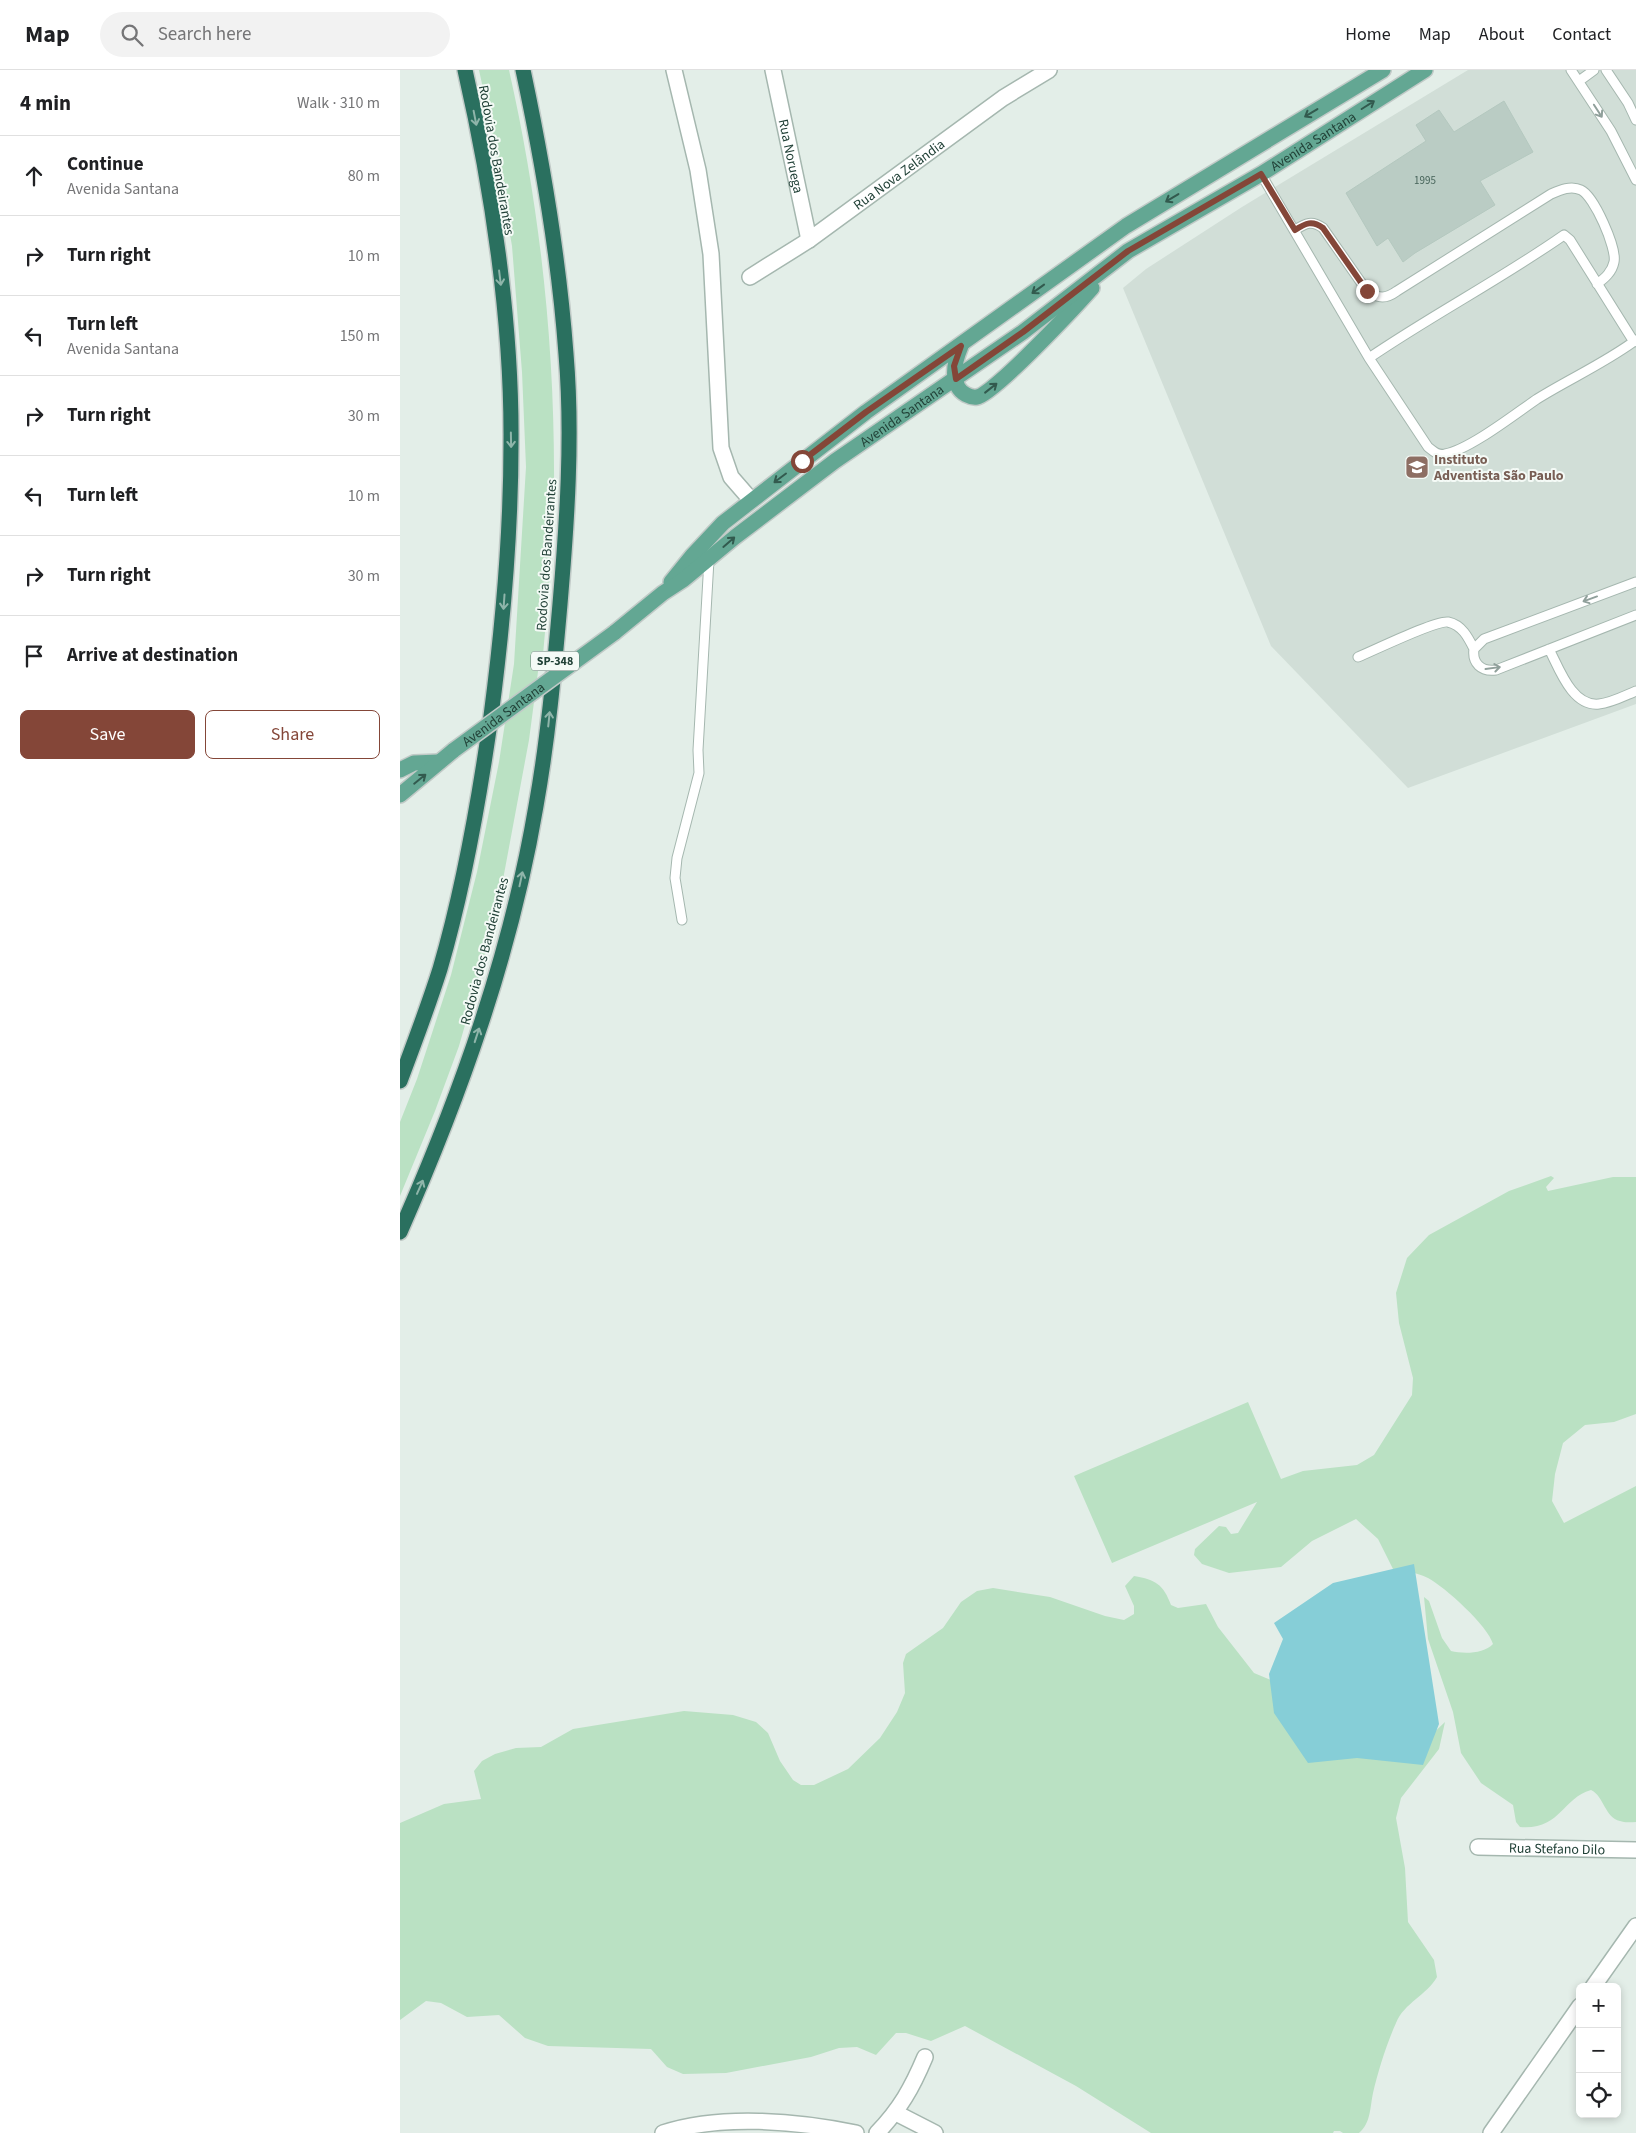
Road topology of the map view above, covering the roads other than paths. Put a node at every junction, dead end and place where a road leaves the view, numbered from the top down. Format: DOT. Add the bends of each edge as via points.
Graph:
graph roads {
  1 [pos="465,70"];
  2 [pos="524,70"];
  3 [pos="674,70"];
  4 [pos="773,70"];
  5 [pos="1048,70"];
  6 [pos="1383,70"];
  7 [pos="1425,70"];
  8 [pos="1571,70"];
  9 [pos="1594,70"];
  10 [pos="1606,70"];
  11 [pos="1579,81"];
  12 [pos="1636,120"];
  13 [pos="1261,174"];
  14 [pos="1636,180"];
  15 [pos="1295,230"];
  16 [pos="809,240"];
  17 [pos="1114,262"];
  18 [pos="750,277"];
  19 [pos="1598,284"];
  20 [pos="1635,341"];
  21 [pos="961,346"];
  22 [pos="1369,358"];
  23 [pos="956,379"];
  24 [pos="751,500"];
  25 [pos="709,560"];
  26 [pos="1636,582"];
  27 [pos="663,592"];
  28 [pos="1636,615"];
  29 [pos="1549,648"];
  30 [pos="1474,649"];
  31 [pos="1358,657"];
  32 [pos="1636,691"];
  33 [pos="439,762"];
  34 [pos="400,770"];
  35 [pos="400,795"];
  36 [pos="682,920"];
  37 [pos="400,1081"];
  38 [pos="400,1232"];
  39 [pos="1478,1847"];
  40 [pos="1636,1850"];
  41 [pos="1636,1926"];
  42 [pos="1596,1983"];
  43 [pos="1576,2012"];
  44 [pos="925,2057"];
  45 [pos="896,2114"];
  46 [pos="677,2130"];
  47 [pos="663,2133"];
  48 [pos="856,2133"];
  49 [pos="877,2133"];
  50 [pos="936,2133"];
  51 [pos="1490,2133"];
  1 -- 37 [label="highway, Rodovia dos Bandeirantes, one-way" via="489,190 509,362 509,538 502,632 473,830 440,970"];
  38 -- 2 [label="highway, Rodovia dos Bandeirantes / SP-348, one-way" via="436,1151 490,996 516,900 548,736 564,556 568,455 566,355 553,234"];
  3 -- 24 [label="street" via="698,170 711,254 720,448 732,477"];
  4 -- 16 [label="street, Rua Noruega"];
  5 -- 16 [label="street, Rua Nova Zelândia" via="1003,98"];
  6 -- 21 [label="main road, Avenida Santana, one-way" via="1126,226"];
  13 -- 7 [label="main road, Avenida Santana, one-way"];
  8 -- 11 [label="lane"];
  9 -- 11 [label="lane"];
  10 -- 12 [label="lane"];
  11 -- 14 [label="lane, one-way" via="1611,131"];
  13 -- 15 [label="lane"];
  13 -- 17 [label="main road, Avenida Santana" via="1179,220"];
  15 -- 19 [label="lane" via="1307,223 1316,223 1323,228 1367,291 1382,298 1551,194 1574,188 1591,198 1613,249 1611,271"];
  15 -- 22 [label="lane"];
  16 -- 18 [label="street, Rua Nova Zelândia"];
  17 -- 23 [label="main road, Avenida Santana"];
  23 -- 17 [label="main road, one-way" via="966,396 978,397 988,391 1047,335"];
  19 -- 20 [label="lane"];
  19 -- 22 [label="lane" via="1564,235"];
  20 -- 22 [label="lane" via="1473,441 1441,455 1428,447"];
  21 -- 23 [label="main road" via="954,366"];
  21 -- 24 [label="main road, Avenida Santana, one-way" via="866,412"];
  25 -- 23 [label="main road, Avenida Santana, one-way" via="835,461"];
  24 -- 27 [label="main road, Avenida Santana" via="723,523"];
  25 -- 27 [label="main road, Avenida Santana"];
  25 -- 36 [label="lane" via="699,773 674,878"];
  26 -- 30 [label="lane, one-way" via="1492,635"];
  27 -- 33 [label="main road, Avenida Santana, bridge" via="614,633"];
  28 -- 29 [label="lane"];
  30 -- 29 [label="lane, one-way" via="1480,668 1490,670"];
  29 -- 32 [label="lane" via="1570,688 1580,700 1590,705"];
  30 -- 31 [label="lane" via="1458,626 1442,622"];
  33 -- 34 [label="main road" via="414,763"];
  35 -- 33 [label="main road, Avenida Santana, one-way"];
  39 -- 40 [label="street, Rua Stefano Dilo"];
  41 -- 42 [label="street"];
  43 -- 51 [label="street"];
  44 -- 45 [label="street" via="913,2088"];
  45 -- 49 [label="street"];
  45 -- 50 [label="street"];
  46 -- 47 [label="street"];
  46 -- 48 [label="street" via="730,2122 812,2124"];
}
